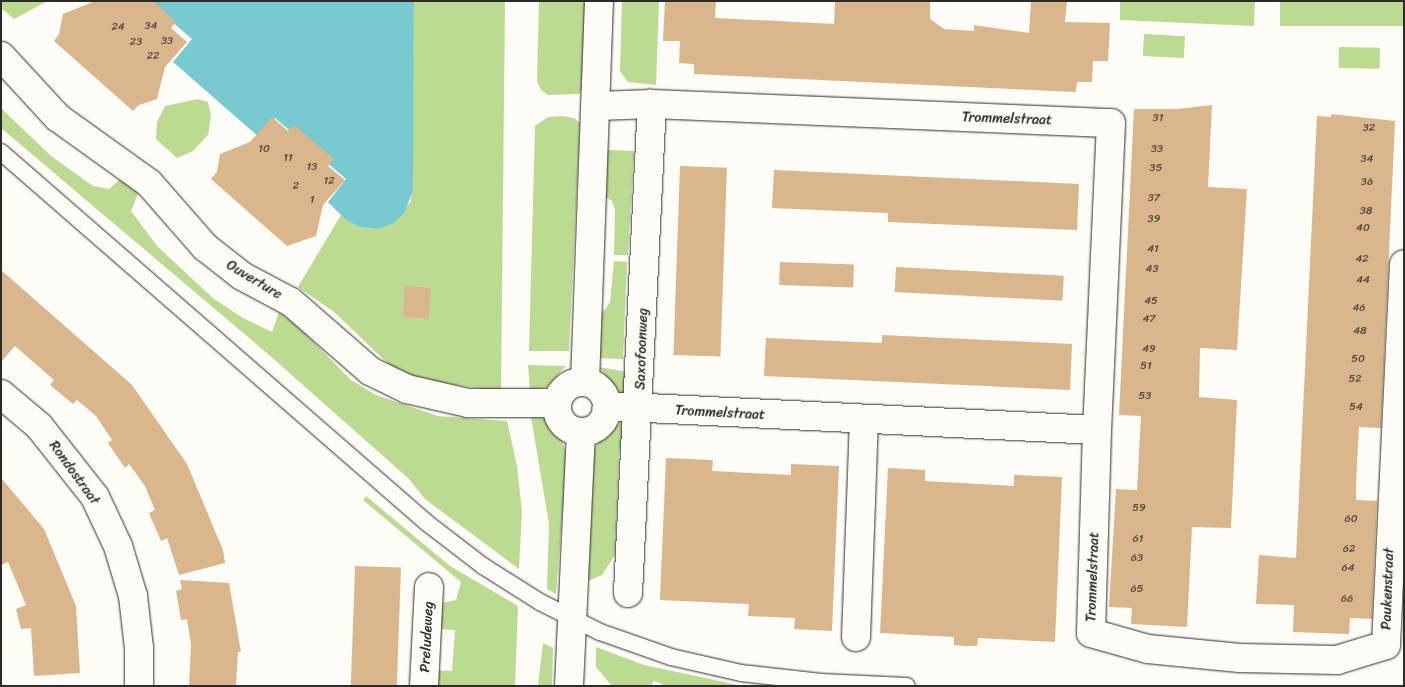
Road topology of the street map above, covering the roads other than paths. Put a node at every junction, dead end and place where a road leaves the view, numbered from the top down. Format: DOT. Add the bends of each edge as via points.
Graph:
graph roads {
  1 [pos="599,1"];
  2 [pos="1,56"];
  3 [pos="652,104"];
  4 [pos="598,106"];
  5 [pos="1,152"];
  6 [pos="1404,264"];
  7 [pos="585,382"];
  8 [pos="1,394"];
  9 [pos="557,403"];
  10 [pos="607,406"];
  11 [pos="640,408"];
  12 [pos="864,421"];
  13 [pos="1097,430"];
  14 [pos="581,432"];
  15 [pos="1399,444"];
  16 [pos="429,588"];
  17 [pos="628,593"];
  18 [pos="572,617"];
  19 [pos="856,637"];
  20 [pos="1240,658"];
  21 [pos="139,686"];
  22 [pos="424,686"];
  23 [pos="569,686"];
  24 [pos="907,686"];
  1 -- 4 [label="street"];
  2 -- 9 [label="street, Ouverture" via="57,117 149,183 205,247 242,276 291,302 370,371 407,389 468,403 522,400"];
  3 -- 4 [label="street, Trommelstraat"];
  3 -- 11 [label="street, Saxofoonweg"];
  3 -- 13 [label="street, Trommelstraat" via="1111,123"];
  4 -- 7 [label="street"];
  5 -- 18 [label="lane" via="427,523 482,566 540,602"];
  6 -- 15 [label="street, Paukenstraat"];
  7 -- 9 [label="street" via="566,387"];
  7 -- 10 [label="street" via="600,390"];
  8 -- 21 [label="street, Rondostraat" via="39,426 95,498 118,546 133,596 139,648"];
  9 -- 14 [label="street" via="560,421"];
  10 -- 11 [label="street, Trommelstraat"];
  10 -- 14 [label="street" via="602,423 593,430"];
  11 -- 12 [label="street, Trommelstraat"];
  11 -- 17 [label="street, Saxofoonweg"];
  12 -- 13 [label="street, Trommelstraat"];
  12 -- 19 [label="street"];
  13 -- 20 [label="street, Trommelstraat" via="1091,632 1148,649"];
  14 -- 18 [label="street"];
  15 -- 20 [label="street, Paukenstraat" via="1386,645 1337,660"];
  16 -- 22 [label="street, Preludeweg"];
  18 -- 23 [label="street"];
  18 -- 24 [label="lane" via="591,628 671,656 741,673 821,682"];
}
